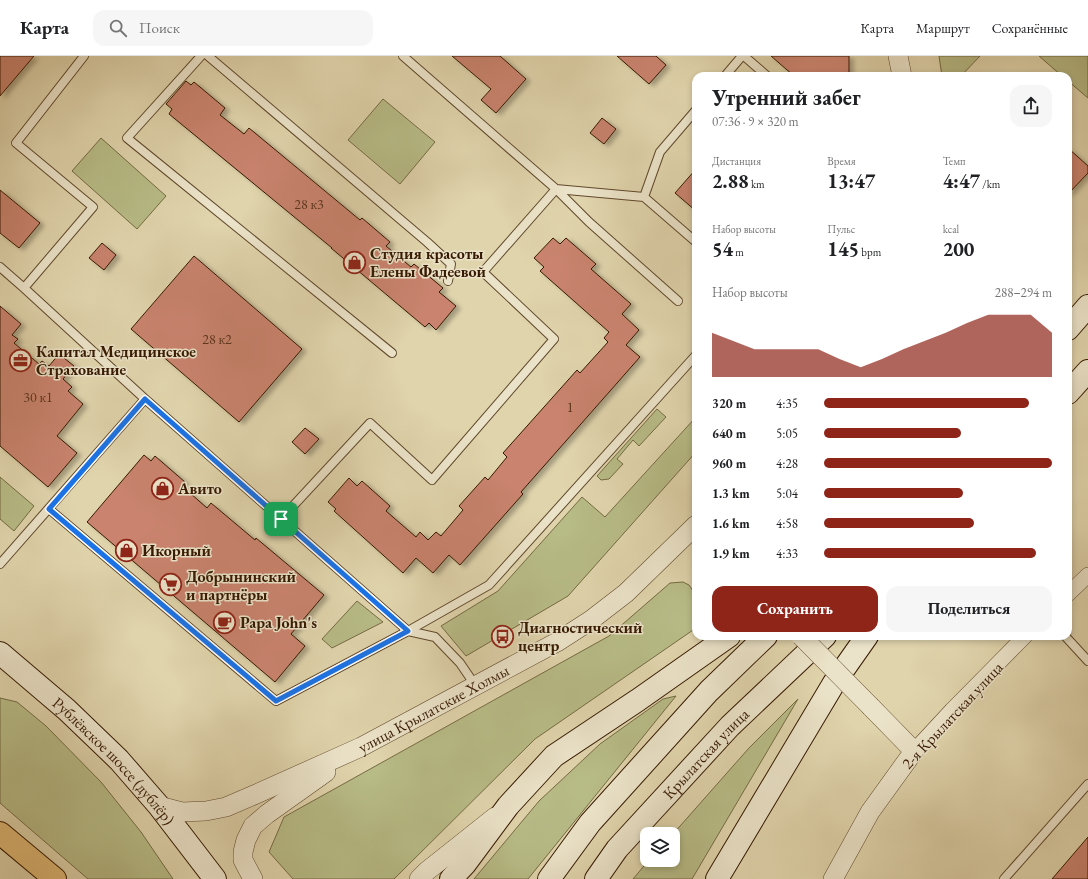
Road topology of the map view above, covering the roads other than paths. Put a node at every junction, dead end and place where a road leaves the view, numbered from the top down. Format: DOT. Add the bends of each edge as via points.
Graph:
graph roads {
  1 [pos="84,56"];
  2 [pos="201,56"];
  3 [pos="208,56"];
  4 [pos="403,56"];
  5 [pos="743,56"];
  6 [pos="898,56"];
  7 [pos="729,72"];
  8 [pos="763,72"];
  9 [pos="901,72"];
  10 [pos="692,115"];
  11 [pos="556,189"];
  12 [pos="644,197"];
  13 [pos="692,239"];
  14 [pos="0,267"];
  15 [pos="448,281"];
  16 [pos="24,288"];
  17 [pos="678,301"];
  18 [pos="1088,306"];
  19 [pos="1072,324"];
  20 [pos="392,353"];
  21 [pos="692,359"];
  22 [pos="1088,371"];
  23 [pos="1072,389"];
  24 [pos="145,399"];
  25 [pos="49,509"];
  26 [pos="281,519"];
  27 [pos="692,531"];
  28 [pos="0,564"];
  29 [pos="1088,575"];
  30 [pos="1072,590"];
  31 [pos="408,631"];
  32 [pos="723,640"];
  33 [pos="762,640"];
  34 [pos="805,640"];
  35 [pos="821,640"];
  36 [pos="864,640"];
  37 [pos="1021,640"];
  38 [pos="1070,640"];
  39 [pos="0,653"];
  40 [pos="1088,661"];
  41 [pos="475,686"];
  42 [pos="361,747"];
  43 [pos="914,751"];
  44 [pos="1088,784"];
  45 [pos="159,806"];
  46 [pos="508,806"];
  47 [pos="1,833"];
  48 [pos="55,879"];
  49 [pos="215,879"];
  50 [pos="252,879"];
  51 [pos="419,879"];
  52 [pos="451,879"];
  53 [pos="549,879"];
  54 [pos="596,879"];
  55 [pos="718,879"];
  56 [pos="833,879"];
  57 [pos="1004,879"];
  1 -- 16 [label="lane" via="16,143 94,207"];
  2 -- 20 [label="lane" via="127,138"];
  3 -- 15 [label="lane" via="452,264"];
  4 -- 11 [label="lane"];
  5 -- 7 [label="lane"];
  5 -- 8 [label="lane"];
  6 -- 9 [label="street"];
  10 -- 12 [label="lane" via="660,152"];
  11 -- 12 [label="lane"];
  11 -- 17 [label="lane"];
  11 -- 26 [label="lane" via="484,272 554,339 432,480 370,423"];
  12 -- 13 [label="lane"];
  14 -- 16 [label="lane"];
  16 -- 24 [label="lane"];
  18 -- 19 [label="main road"];
  21 -- 31 [label="lane" via="489,585"];
  22 -- 23 [label="main road"];
  24 -- 25 [label="lane"];
  24 -- 26 [label="lane"];
  25 -- 28 [label="lane"];
  25 -- 31 [label="lane" via="276,701"];
  26 -- 31 [label="lane"];
  27 -- 41 [label="street, улица Крылатские Холмы" via="626,593 591,620 557,642"];
  29 -- 30 [label="street"];
  31 -- 41 [label="lane" via="435,637 460,663"];
  32 -- 46 [label="main road" via="554,756"];
  33 -- 53 [label="main road" via="709,691 590,823"];
  34 -- 43 [label="street, bridge"];
  35 -- 54 [label="main road, Крылатская улица" via="730,726 617,849"];
  36 -- 55 [label="main road" via="834,683"];
  37 -- 43 [label="street, 2-я Крылатская улица"];
  38 -- 40 [label="lane"];
  39 -- 45 [label="main road, Рублёвское шоссе (дублёр)" via="67,710 119,760"];
  41 -- 42 [label="street, улица Крылатские Холмы"];
  42 -- 45 [label="street, улица Крылатские Холмы" via="226,807 182,812"];
  42 -- 50 [label="street" via="253,826 243,852 243,860"];
  43 -- 56 [label="street, 2-я Крылатская улица" via="870,812"];
  44 -- 57 [label="lane"];
  45 -- 49 [label="main road, Рублёвское шоссе (дублёр)"];
  46 -- 51 [label="street"];
  46 -- 52 [label="main road"];
  47 -- 48 [label="main road"];
}
